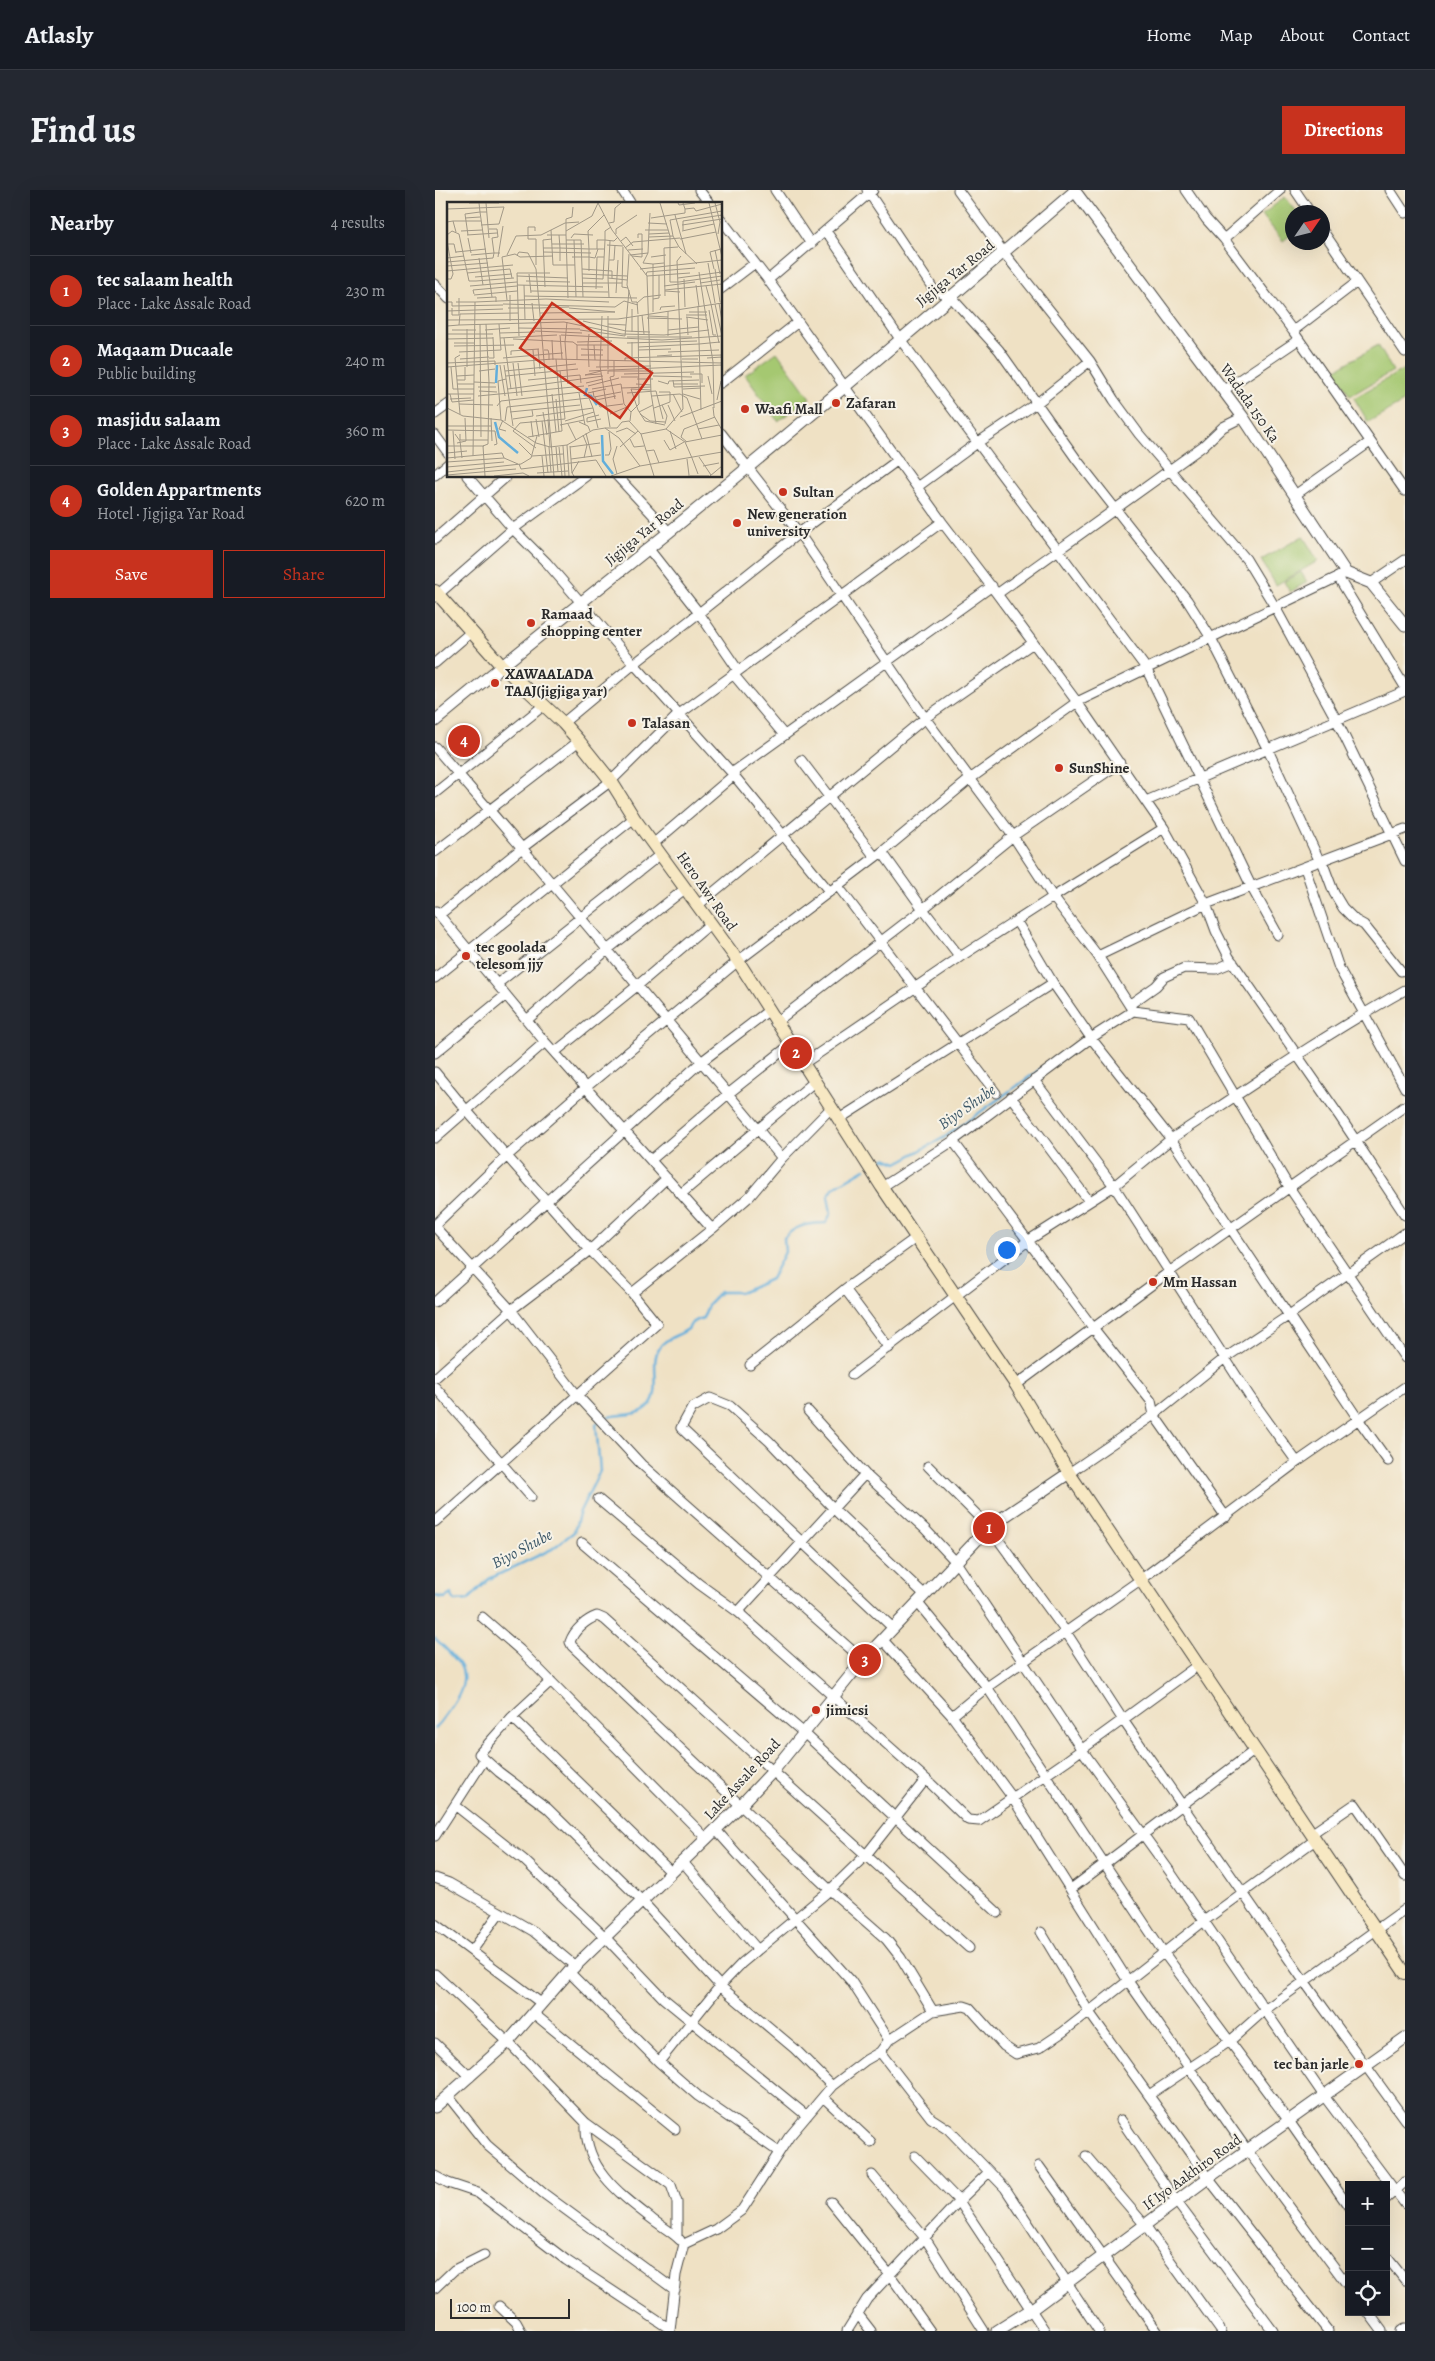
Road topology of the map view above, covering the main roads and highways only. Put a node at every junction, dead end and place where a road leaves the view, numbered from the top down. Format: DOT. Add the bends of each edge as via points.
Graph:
graph roads {
  1 [pos="436,594"];
  2 [pos="1405,1972"];
  1 -- 2 [label="main road, Hero Awr Road" via="501,666 579,741 611,781 634,818 738,961 882,1187 1016,1385 1069,1473"];
}
